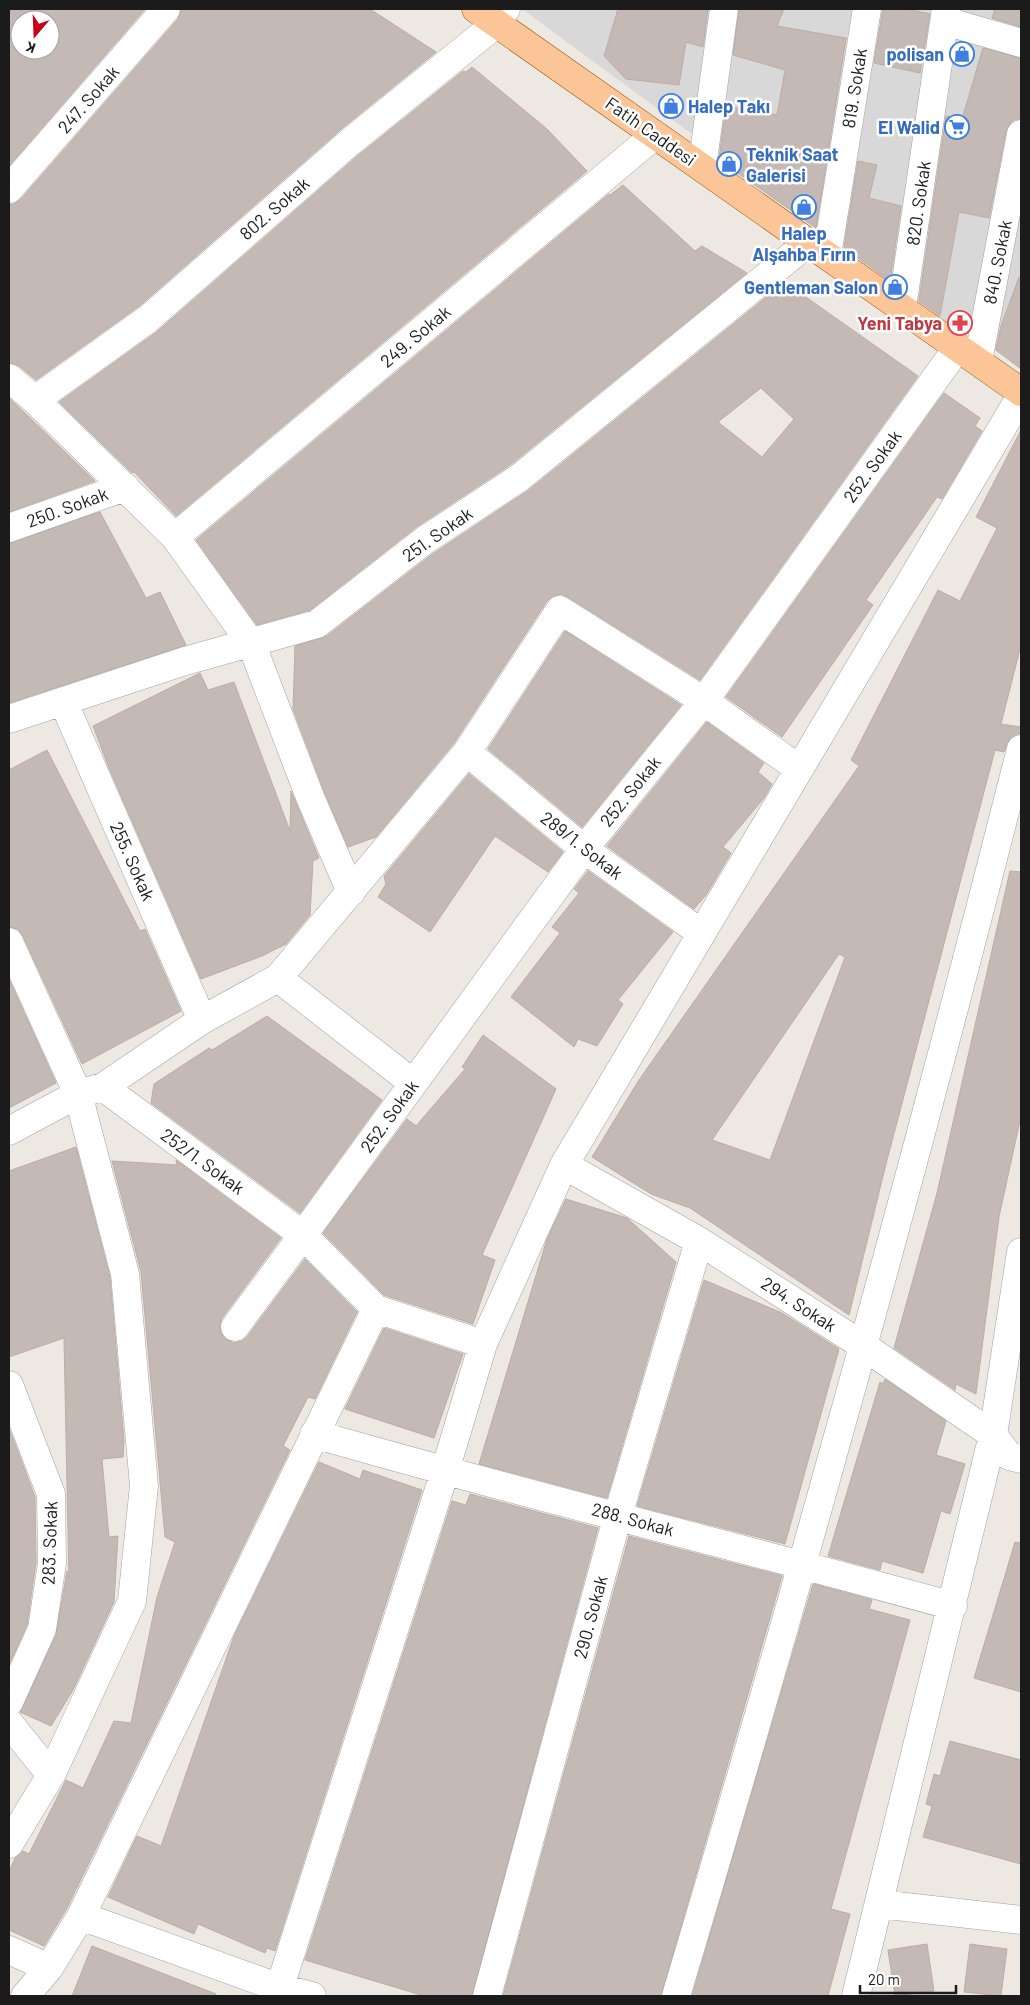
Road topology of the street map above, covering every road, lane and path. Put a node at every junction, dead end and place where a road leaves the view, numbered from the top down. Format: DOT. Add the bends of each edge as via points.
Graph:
graph roads {
  1 [pos="166,9"];
  2 [pos="724,9"];
  3 [pos="867,9"];
  4 [pos="493,14"];
  5 [pos="945,15"];
  6 [pos="1021,43"];
  7 [pos="1021,134"];
  8 [pos="654,135"];
  9 [pos="702,167"];
  10 [pos="9,189"];
  11 [pos="818,249"];
  12 [pos="902,308"];
  13 [pos="968,354"];
  14 [pos="9,378"];
  15 [pos="1021,392"];
  16 [pos="1021,396"];
  17 [pos="35,400"];
  18 [pos="125,487"];
  19 [pos="9,528"];
  20 [pos="176,537"];
  21 [pos="250,643"];
  22 [pos="63,701"];
  23 [pos="704,701"];
  24 [pos="9,719"];
  25 [pos="1021,749"];
  26 [pos="467,752"];
  27 [pos="799,769"];
  28 [pos="584,849"];
  29 [pos="351,892"];
  30 [pos="701,933"];
  31 [pos="9,942"];
  32 [pos="278,978"];
  33 [pos="202,1020"];
  34 [pos="413,1083"];
  35 [pos="91,1091"];
  36 [pos="9,1131"];
  37 [pos="564,1165"];
  38 [pos="303,1235"];
  39 [pos="699,1240"];
  40 [pos="1021,1252"];
  41 [pos="376,1310"];
  42 [pos="235,1327"];
  43 [pos="483,1344"];
  44 [pos="862,1345"];
  45 [pos="9,1384"];
  46 [pos="314,1434"];
  47 [pos="993,1435"];
  48 [pos="1021,1459"];
  49 [pos="445,1472"];
  50 [pos="618,1515"];
  51 [pos="801,1564"];
  52 [pos="953,1606"];
  53 [pos="9,1702"];
  54 [pos="9,1723"];
  55 [pos="52,1775"];
  56 [pos="9,1844"];
  57 [pos="880,1904"];
  58 [pos="81,1916"];
  59 [pos="1021,1920"];
  60 [pos="9,1950"];
  61 [pos="49,1968"];
  62 [pos="279,1992"];
  63 [pos="25,1996"];
  64 [pos="312,1996"];
  65 [pos="488,1996"];
  66 [pos="676,1996"];
  67 [pos="856,1996"];
  1 -- 10 [label="street, 247. Sokak"];
  2 -- 9 [label="street"];
  3 -- 11 [label="street, 819. Sokak"];
  4 -- 8 [label="main road, Fatih Caddesi"];
  4 -- 17 [label="street, 802. Sokak" via="148,320"];
  5 -- 6 [label="street"];
  5 -- 12 [label="street, 820. Sokak"];
  7 -- 13 [label="street, 840. Sokak"];
  8 -- 9 [label="main road, Fatih Caddesi"];
  8 -- 20 [label="street, 249. Sokak"];
  9 -- 11 [label="main road, Fatih Caddesi"];
  11 -- 12 [label="main road, Fatih Caddesi"];
  11 -- 21 [label="street, 251. Sokak" via="519,478 425,540 317,624"];
  12 -- 13 [label="main road, Fatih Caddesi"];
  13 -- 15 [label="main road, Fatih Caddesi"];
  13 -- 23 [label="street, 252. Sokak"];
  14 -- 17 [label="street"];
  16 -- 27 [label="street"];
  17 -- 18 [label="street"];
  18 -- 19 [label="street, 250. Sokak"];
  18 -- 20 [label="street"];
  20 -- 21 [label="street"];
  21 -- 22 [label="street, 251. Sokak"];
  21 -- 29 [label="street" via="310,798"];
  22 -- 24 [label="street, 251. Sokak"];
  22 -- 33 [label="street, 255. Sokak"];
  23 -- 26 [label="street" via="560,610"];
  23 -- 27 [label="street"];
  23 -- 28 [label="street, 252. Sokak"];
  25 -- 44 [label="street"];
  26 -- 28 [label="street, 289/1. Sokak"];
  26 -- 29 [label="street"];
  27 -- 30 [label="street"];
  28 -- 30 [label="street, 289/1. Sokak"];
  28 -- 34 [label="street, 252. Sokak"];
  29 -- 32 [label="street"];
  30 -- 37 [label="street"];
  31 -- 35 [label="street"];
  32 -- 33 [label="street"];
  32 -- 34 [label="street"];
  33 -- 35 [label="street"];
  34 -- 38 [label="street, 252. Sokak"];
  35 -- 36 [label="street"];
  35 -- 38 [label="street, 252/1. Sokak"];
  35 -- 55 [label="street" via="126,1274 144,1486 132,1601"];
  37 -- 39 [label="street, 294. Sokak"];
  37 -- 43 [label="street"];
  38 -- 41 [label="street"];
  38 -- 42 [label="street, 252. Sokak"];
  39 -- 44 [label="street, 294. Sokak"];
  39 -- 50 [label="street, 290. Sokak"];
  40 -- 47 [label="street"];
  41 -- 43 [label="street"];
  41 -- 46 [label="street"];
  43 -- 49 [label="street"];
  44 -- 47 [label="street, 294. Sokak"];
  44 -- 51 [label="street"];
  45 -- 53 [label="street, 283. Sokak" via="51,1494 52,1563 42,1629"];
  46 -- 49 [label="street, 288. Sokak"];
  46 -- 58 [label="street"];
  47 -- 48 [label="street, 294. Sokak" via="1009,1456"];
  47 -- 52 [label="street"];
  49 -- 50 [label="street, 288. Sokak"];
  49 -- 62 [label="street"];
  50 -- 51 [label="street, 288. Sokak"];
  50 -- 65 [label="street, 290. Sokak"];
  51 -- 52 [label="street, 288. Sokak"];
  51 -- 66 [label="street"];
  52 -- 57 [label="street"];
  54 -- 55 [label="street"];
  55 -- 56 [label="street"];
  57 -- 59 [label="street"];
  57 -- 67 [label="street"];
  58 -- 61 [label="street"];
  58 -- 62 [label="street"];
  60 -- 61 [label="street"];
  61 -- 63 [label="street"];
  62 -- 64 [label="street"];
}
